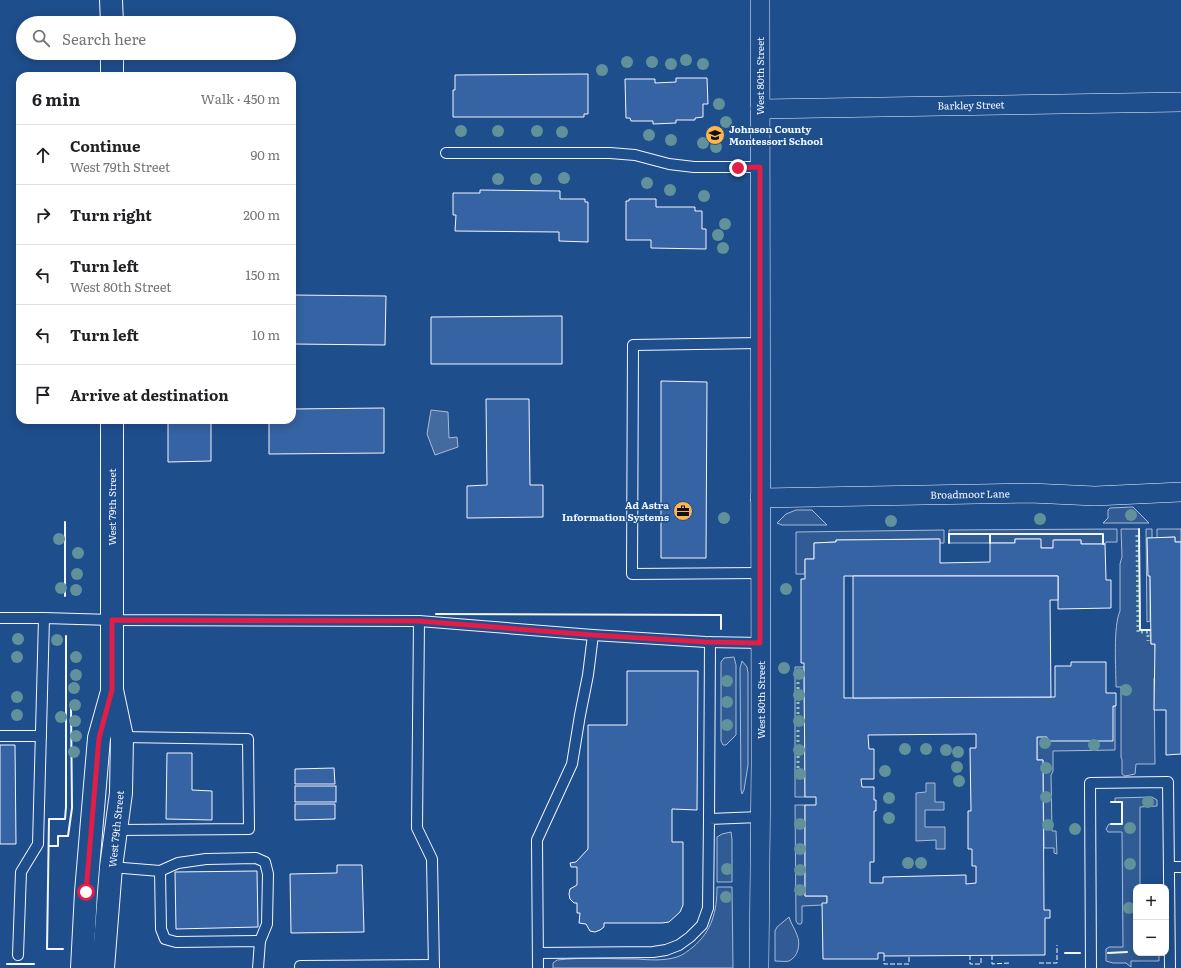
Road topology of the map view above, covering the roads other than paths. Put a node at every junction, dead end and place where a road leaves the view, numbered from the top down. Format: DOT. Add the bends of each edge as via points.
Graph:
graph roads {
  1 [pos="112,0"];
  2 [pos="760,0"];
  3 [pos="112,16"];
  4 [pos="112,60"];
  5 [pos="112,72"];
  6 [pos="1181,102"];
  7 [pos="760,109"];
  8 [pos="446,153"];
  9 [pos="760,167"];
  10 [pos="760,343"];
  11 [pos="112,424"];
  12 [pos="1181,492"];
  13 [pos="760,498"];
  14 [pos="760,573"];
  15 [pos="0,618"];
  16 [pos="44,618"];
  17 [pos="112,620"];
  18 [pos="419,621"];
  19 [pos="593,635"];
  20 [pos="710,642"];
  21 [pos="760,643"];
  22 [pos="112,690"];
  23 [pos="0,736"];
  24 [pos="41,736"];
  25 [pos="122,737"];
  26 [pos="760,817"];
  27 [pos="709,819"];
  28 [pos="116,830"];
  29 [pos="112,867"];
  30 [pos="1169,867"];
  31 [pos="1181,867"];
  32 [pos="160,871"];
  33 [pos="260,941"];
  34 [pos="538,953"];
  35 [pos="18,954"];
  36 [pos="434,966"];
  37 [pos="82,968"];
  38 [pos="103,968"];
  39 [pos="258,968"];
  40 [pos="300,968"];
  41 [pos="538,968"];
  42 [pos="759,968"];
  43 [pos="1091,968"];
  44 [pos="1170,968"];
  1 -- 3 [label="street"];
  2 -- 7 [label="street, West 80th Street"];
  4 -- 5 [label="street"];
  6 -- 7 [label="street, Barkley Street"];
  7 -- 9 [label="street, West 80th Street"];
  8 -- 9 [label="lane" via="610,153 635,155 669,164 694,167"];
  9 -- 10 [label="street, West 80th Street"];
  10 -- 13 [label="street, West 80th Street"];
  10 -- 14 [label="lane" via="633,345 632,574"];
  11 -- 17 [label="street, West 79th Street"];
  12 -- 13 [label="street, Broadmoor Lane" via="1095,496 1030,493"];
  13 -- 14 [label="street, West 80th Street"];
  14 -- 21 [label="street, West 80th Street"];
  15 -- 16 [label="lane"];
  16 -- 17 [label="lane"];
  16 -- 24 [label="lane"];
  17 -- 18 [label="lane"];
  17 -- 22 [label="street, West 79th Street"];
  18 -- 19 [label="lane"];
  18 -- 36 [label="lane" via="417,828 432,859"];
  19 -- 20 [label="lane"];
  19 -- 34 [label="lane" via="572,764 537,840"];
  20 -- 21 [label="lane"];
  20 -- 27 [label="lane"];
  21 -- 26 [label="street, West 80th Street"];
  22 -- 25 [label="street, West 79th Street"];
  22 -- 37 [label="street, West 79th Street" via="99,738"];
  23 -- 24 [label="lane"];
  24 -- 35 [label="lane" via="38,844 21,872"];
  25 -- 28 [label="street, West 79th Street" via="121,793"];
  25 -- 28 [label="lane" via="248,739 249,829"];
  26 -- 27 [label="lane"];
  26 -- 42 [label="street, West 80th Street"];
  27 -- 34 [label="lane" via="708,908 702,925 690,937 672,948 653,952"];
  28 -- 29 [label="street, West 79th Street"];
  29 -- 32 [label="lane"];
  29 -- 38 [label="street, West 79th Street"];
  30 -- 31 [label="lane"];
  30 -- 43 [label="lane" via="1168,782 1090,783"];
  30 -- 44 [label="lane"];
  32 -- 33 [label="lane" via="160,929 166,939 176,942"];
  32 -- 33 [label="lane" via="178,863 206,859 256,858 265,862 268,874 267,924"];
  33 -- 39 [label="lane"];
  34 -- 41 [label="lane"];
  36 -- 40 [label="lane"];
}
